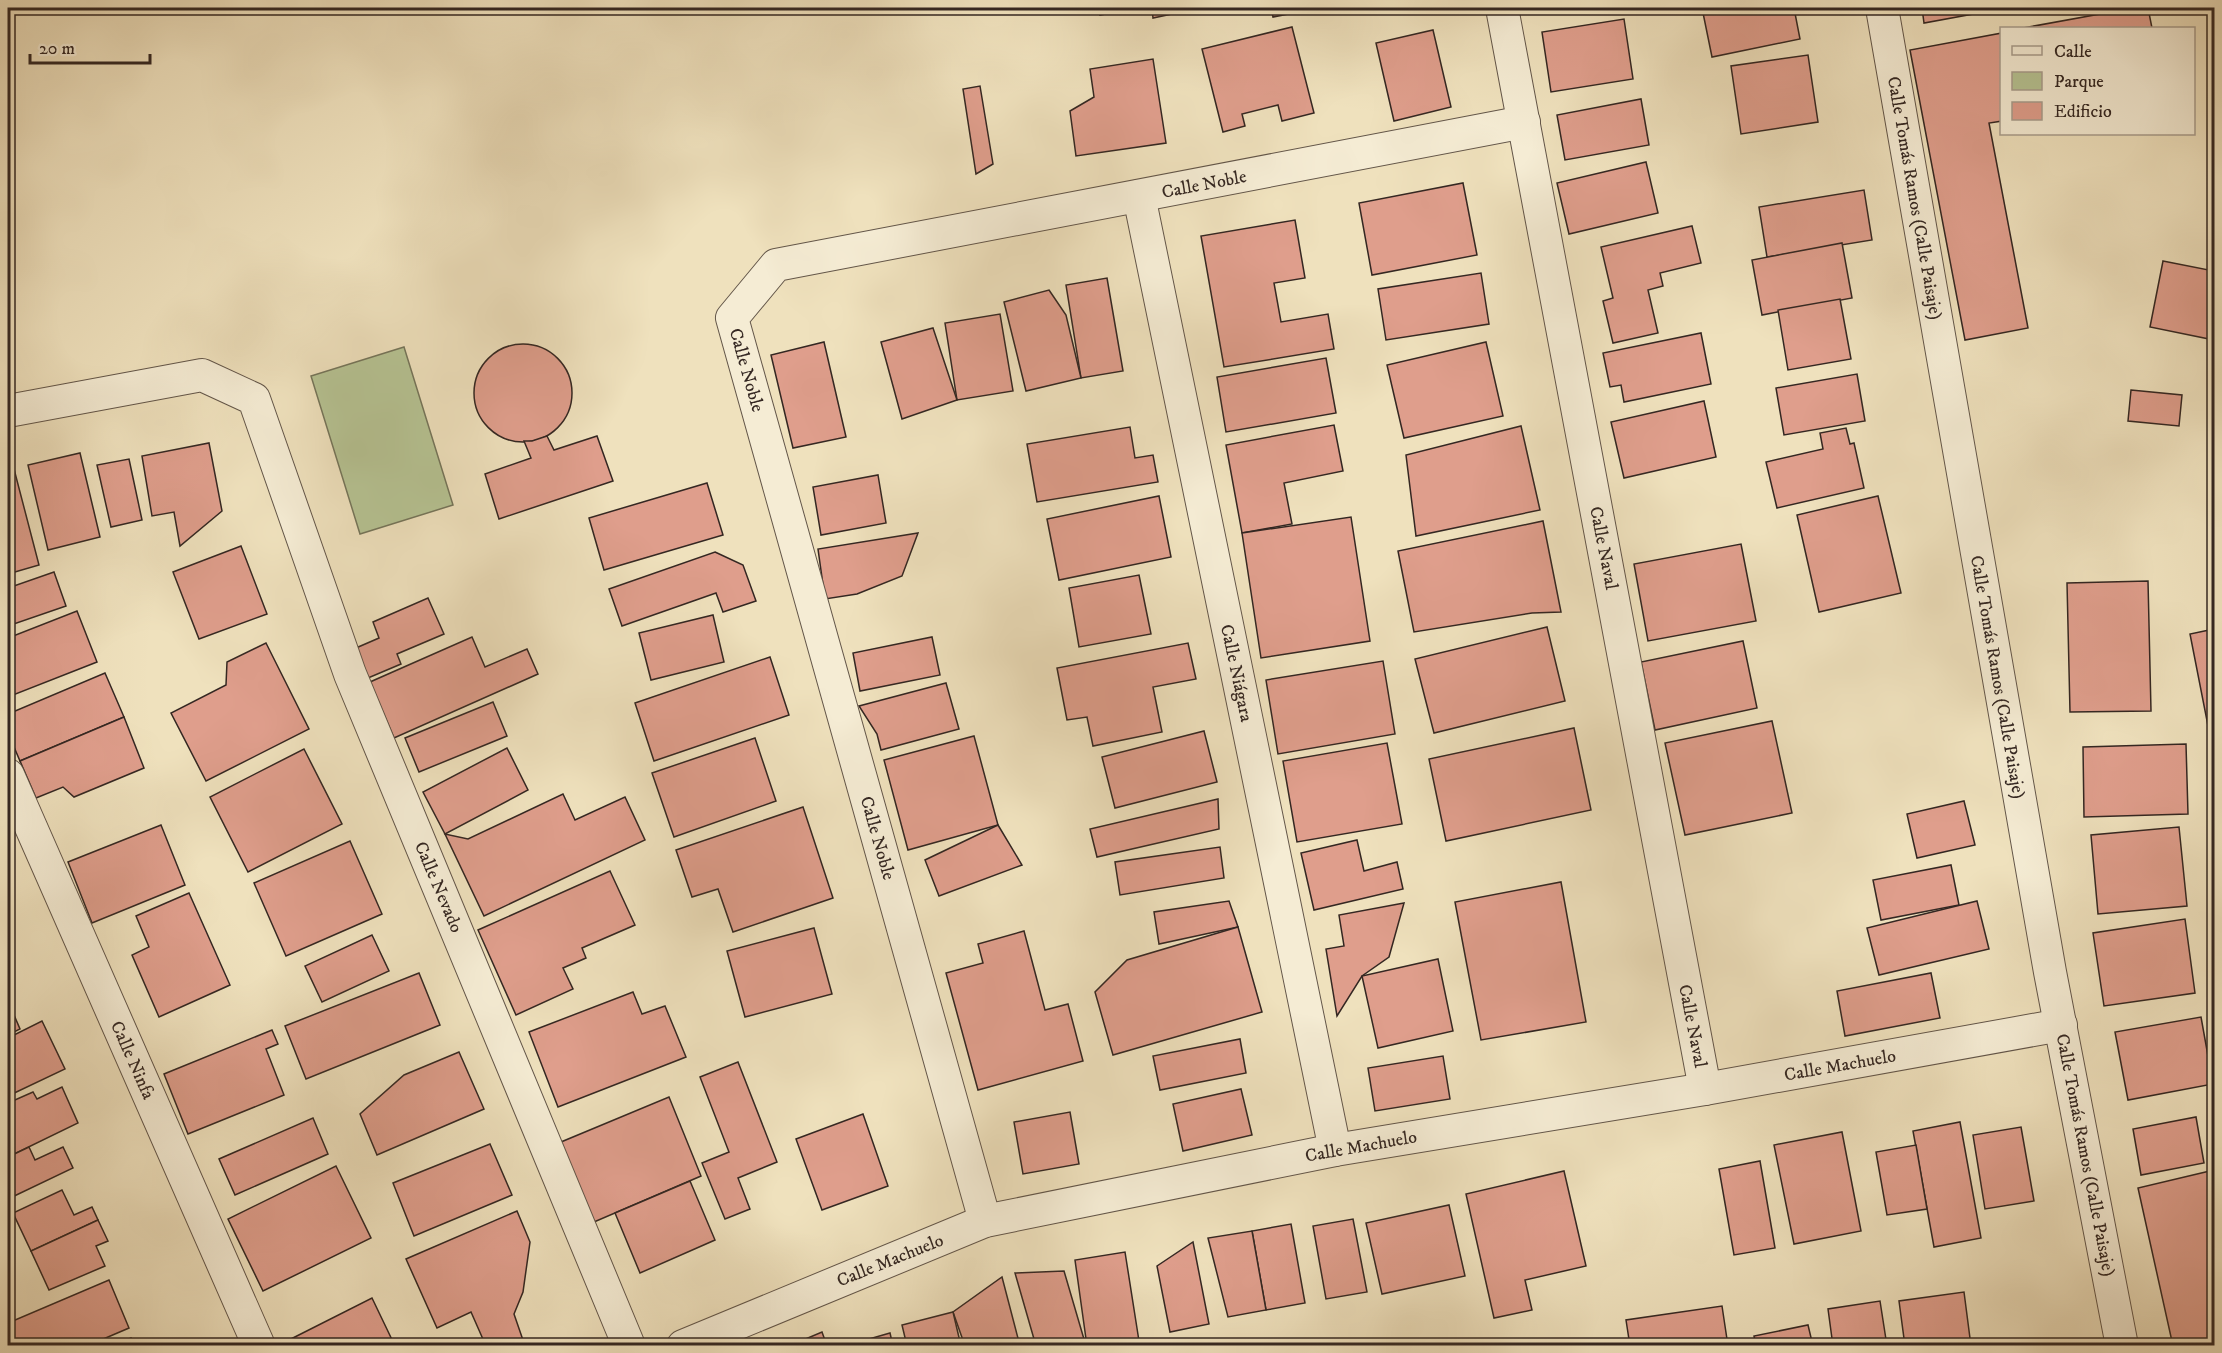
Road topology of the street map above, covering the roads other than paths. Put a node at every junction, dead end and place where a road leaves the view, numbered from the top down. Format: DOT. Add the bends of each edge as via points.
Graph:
graph roads {
  1 [pos="1502,8"];
  2 [pos="1882,8"];
  3 [pos="1524,122"];
  4 [pos="1140,196"];
  5 [pos="8,411"];
  6 [pos="8,775"];
  7 [pos="2061,1026"];
  8 [pos="1705,1089"];
  9 [pos="1335,1150"];
  10 [pos="985,1221"];
  11 [pos="259,1346"];
  12 [pos="629,1346"];
  13 [pos="683,1346"];
  14 [pos="2122,1346"];
  1 -- 3 [label="street, Calle Naval"];
  2 -- 7 [label="street, Calle Tomás Ramos (Calle Paisaje)"];
  3 -- 4 [label="street, Calle Noble"];
  3 -- 8 [label="street, Calle Naval"];
  4 -- 9 [label="street, Calle Niágara"];
  4 -- 10 [label="street, Calle Noble" via="776,266 732,318"];
  5 -- 12 [label="street, Calle Nevado" via="202,375 254,399 350,674"];
  6 -- 11 [label="street, Calle Ninfa"];
  7 -- 8 [label="street, Calle Machuelo"];
  7 -- 14 [label="street, Calle Tomás Ramos (Calle Paisaje)"];
  8 -- 9 [label="street, Calle Machuelo"];
  9 -- 10 [label="street, Calle Machuelo"];
  10 -- 13 [label="street, Calle Machuelo"];
}
